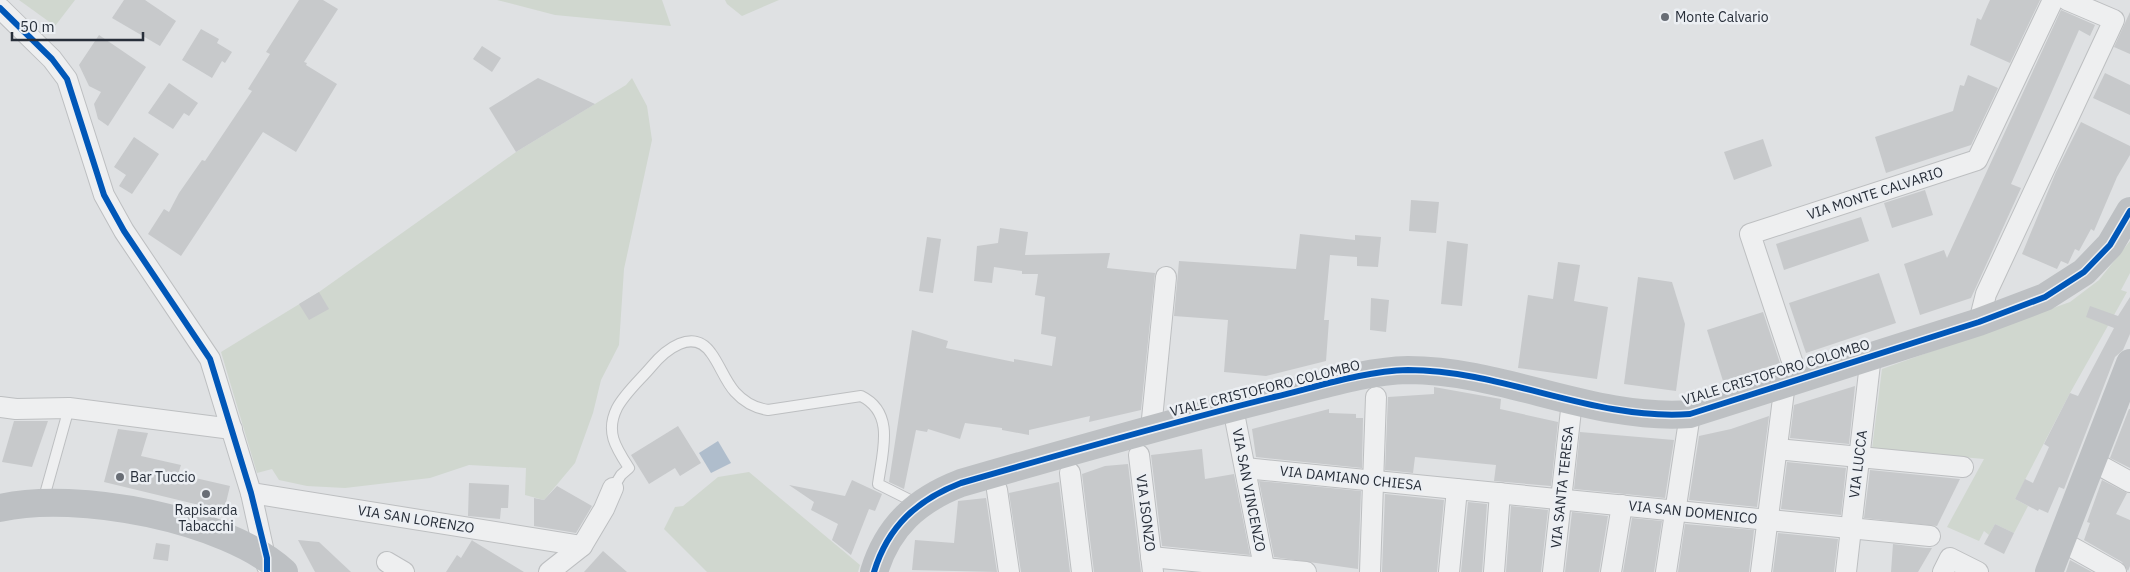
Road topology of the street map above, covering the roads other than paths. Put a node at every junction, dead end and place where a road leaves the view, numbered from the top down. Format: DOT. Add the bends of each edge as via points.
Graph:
graph roads {
  1 [pos="2053,0"];
  2 [pos="2067,0"];
  3 [pos="0,8"];
  4 [pos="2130,211"];
  5 [pos="1166,277"];
  6 [pos="1979,322"];
  7 [pos="1871,355"];
  8 [pos="2130,363"];
  9 [pos="1791,381"];
  10 [pos="1376,397"];
  11 [pos="1572,401"];
  12 [pos="0,407"];
  13 [pos="69,408"];
  14 [pos="1233,408"];
  15 [pos="1690,414"];
  16 [pos="232,429"];
  17 [pos="1151,429"];
  18 [pos="1777,449"];
  19 [pos="1139,455"];
  20 [pos="1859,456"];
  21 [pos="2092,461"];
  22 [pos="1963,467"];
  23 [pos="1245,468"];
  24 [pos="1070,473"];
  25 [pos="1373,481"];
  26 [pos="2130,482"];
  27 [pos="613,488"];
  28 [pos="1457,489"];
  29 [pos="997,490"];
  30 [pos="251,493"];
  31 [pos="1500,493"];
  32 [pos="1561,499"];
  33 [pos="42,502"];
  34 [pos="918,504"];
  35 [pos="1622,505"];
  36 [pos="0,508"];
  37 [pos="1676,511"];
  38 [pos="1768,520"];
  39 [pos="0,524"];
  40 [pos="1851,528"];
  41 [pos="1930,536"];
  42 [pos="2061,541"];
  43 [pos="582,546"];
  44 [pos="1152,564"];
  45 [pos="271,568"];
  46 [pos="1264,570"];
  47 [pos="549,572"];
  48 [pos="874,572"];
  49 [pos="1009,572"];
  50 [pos="1082,572"];
  51 [pos="1306,572"];
  52 [pos="1370,572"];
  53 [pos="1449,572"];
  54 [pos="1494,572"];
  55 [pos="1553,572"];
  56 [pos="1611,572"];
  57 [pos="1666,572"];
  58 [pos="1762,572"];
  59 [pos="1846,572"];
  60 [pos="1943,572"];
  61 [pos="1978,572"];
  62 [pos="2049,572"];
  63 [pos="2116,572"];
  1 -- 9 [label="street, VIA MONTE CALVARIO" via="1977,160 1750,234"];
  2 -- 6 [label="street" via="2114,20 1986,294"];
  3 -- 16 [label="street" via="52,59 66,79 104,195 124,231 210,359"];
  4 -- 6 [label="street, VIALE CRISTOFORO COLOMBO" via="2110,245 2067,285 2045,298"];
  5 -- 17 [label="street"];
  6 -- 7 [label="street, VIALE CRISTOFORO COLOMBO"];
  7 -- 9 [label="street, VIALE CRISTOFORO COLOMBO"];
  7 -- 20 [label="street, VIA LUCCA"];
  8 -- 21 [label="street"];
  9 -- 15 [label="street, VIALE CRISTOFORO COLOMBO"];
  9 -- 18 [label="street"];
  10 -- 25 [label="street"];
  11 -- 14 [label="street, VIALE CRISTOFORO COLOMBO" via="1474,378 1436,371 1406,370 1378,373"];
  11 -- 15 [label="street, VIALE CRISTOFORO COLOMBO" via="1644,415"];
  11 -- 32 [label="street, VIA SANTA TERESA"];
  12 -- 13 [label="street"];
  13 -- 16 [label="street"];
  13 -- 33 [label="lane"];
  14 -- 17 [label="street, VIALE CRISTOFORO COLOMBO"];
  14 -- 23 [label="street, VIA SAN VINCENZO"];
  15 -- 37 [label="street"];
  16 -- 30 [label="street"];
  17 -- 34 [label="street, VIALE CRISTOFORO COLOMBO" via="961,483"];
  18 -- 20 [label="street"];
  18 -- 38 [label="street"];
  19 -- 44 [label="street, VIA ISONZO"];
  20 -- 22 [label="street"];
  20 -- 40 [label="street, VIA LUCCA"];
  21 -- 26 [label="street"];
  21 -- 42 [label="street"];
  23 -- 25 [label="street, VIA DAMIANO CHIESA"];
  23 -- 46 [label="street, VIA SAN VINCENZO"];
  24 -- 50 [label="street"];
  25 -- 28 [label="street, VIA DAMIANO CHIESA"];
  25 -- 52 [label="street"];
  27 -- 34 [label="lane" via="629,468 612,437 611,427 620,404 660,356 670,348 690,341 710,351 734,391 758,409 861,396 869,400 883,418 885,430 878,484"];
  27 -- 43 [label="street"];
  28 -- 31 [label="street, VIA SAN DOMENICO"];
  28 -- 53 [label="street"];
  29 -- 49 [label="street"];
  30 -- 43 [label="street, VIA SAN LORENZO"];
  30 -- 45 [label="street"];
  31 -- 32 [label="street, VIA SAN DOMENICO"];
  31 -- 54 [label="street"];
  32 -- 35 [label="street, VIA SAN DOMENICO"];
  32 -- 55 [label="street, VIA SANTA TERESA"];
  33 -- 36 [label="street"];
  33 -- 45 [label="street" via="94,505 206,527 238,540"];
  34 -- 48 [label="street, VIALE CRISTOFORO COLOMBO" via="892,534"];
  35 -- 37 [label="street, VIA SAN DOMENICO"];
  35 -- 56 [label="street"];
  37 -- 38 [label="street, VIA SAN DOMENICO"];
  37 -- 57 [label="street"];
  38 -- 40 [label="street, VIA SAN DOMENICO"];
  38 -- 58 [label="street"];
  39 -- 45 [label="street" via="27,516 56,513 102,517 200,537"];
  40 -- 41 [label="street, VIA SAN DOMENICO"];
  40 -- 59 [label="street, VIA LUCCA"];
  42 -- 62 [label="street"];
  42 -- 63 [label="street"];
  43 -- 47 [label="street"];
  44 -- 46 [label="street"];
  46 -- 51 [label="street"];
  60 -- 61 [label="street" via="1950,558"];
}
